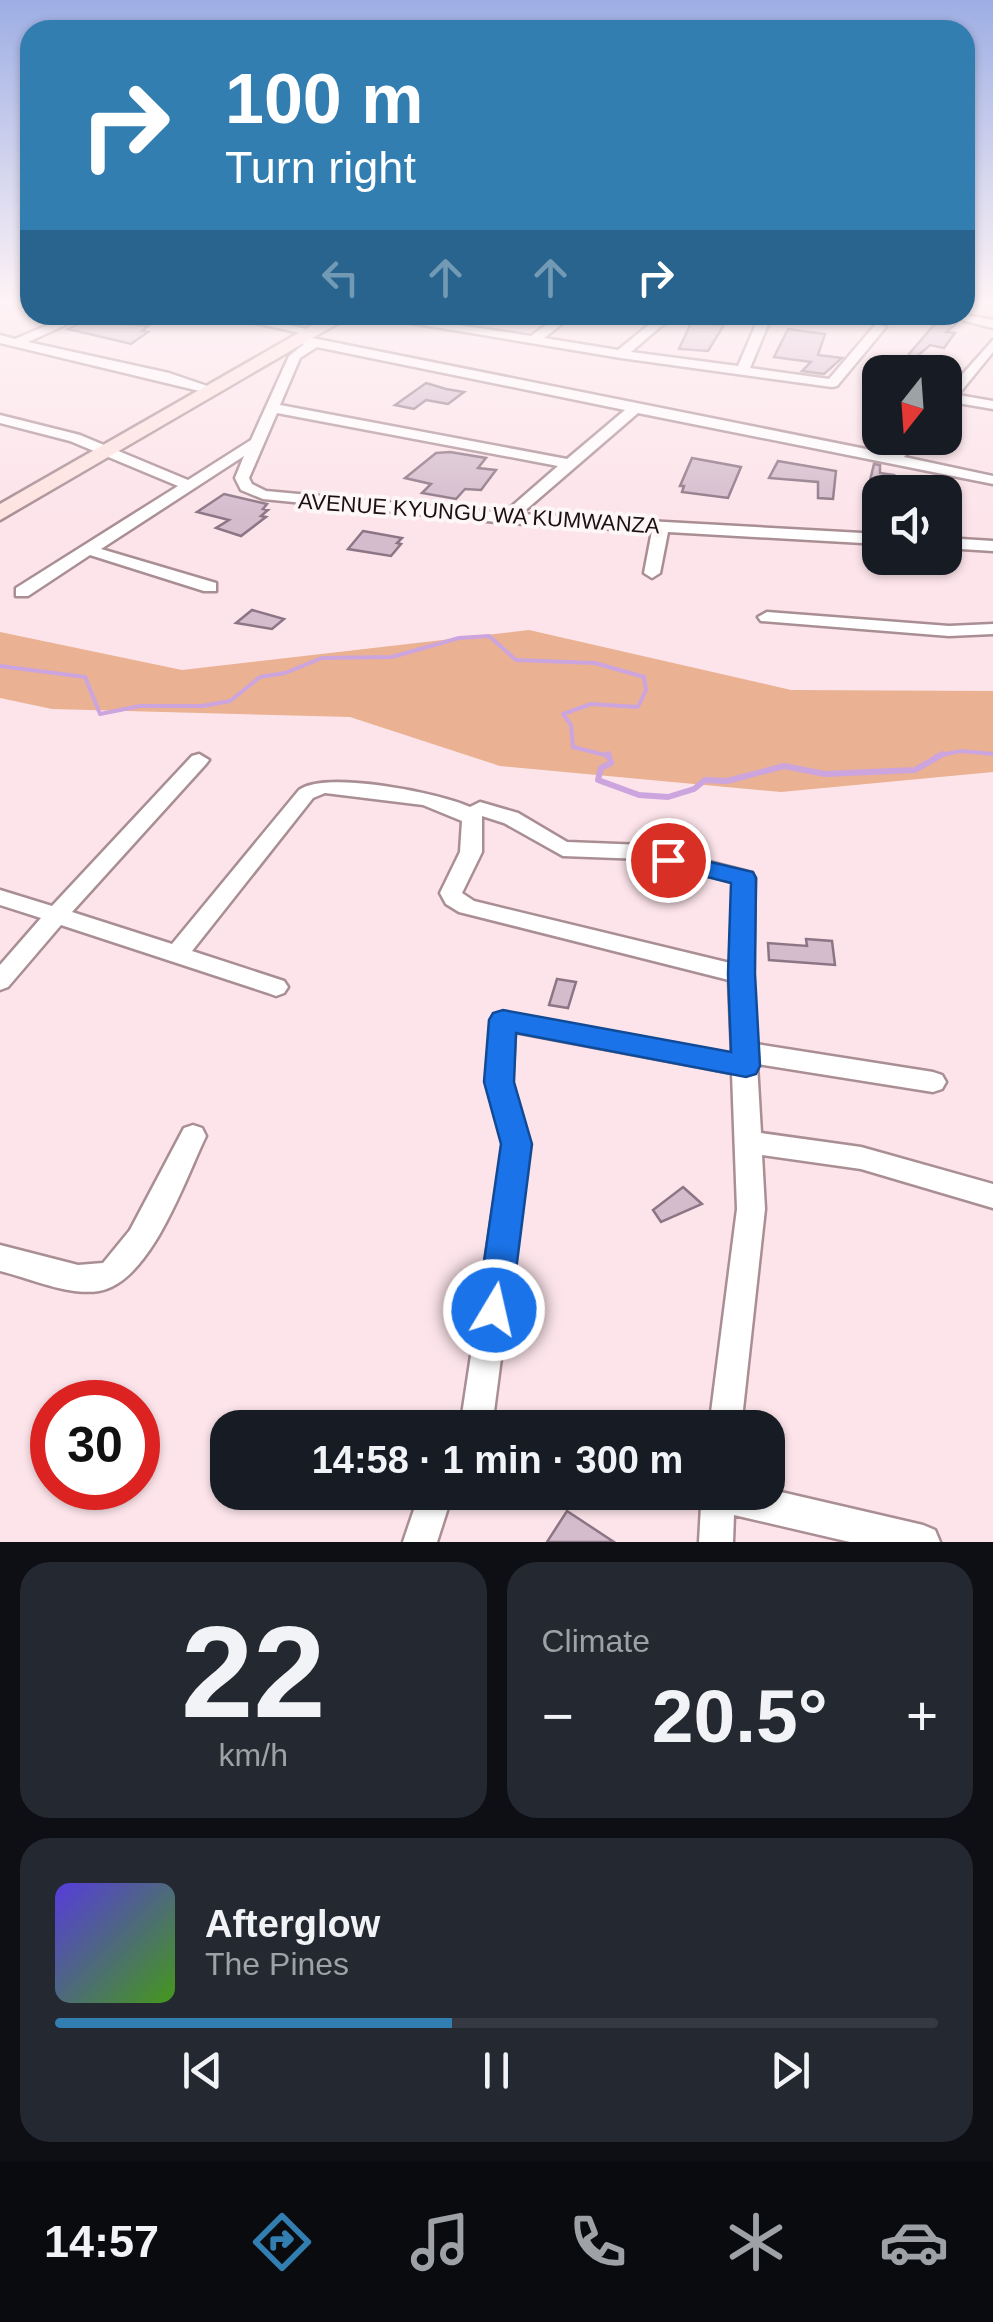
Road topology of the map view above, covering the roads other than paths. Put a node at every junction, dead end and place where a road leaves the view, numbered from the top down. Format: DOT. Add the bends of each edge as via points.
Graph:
graph roads {
  1 [pos="150,373"];
  2 [pos="238,373"];
  3 [pos="288,373"];
  4 [pos="483,373"];
  5 [pos="757,373"];
  6 [pos="841,373"];
  7 [pos="212,390"];
  8 [pos="962,401"];
  9 [pos="993,404"];
  10 [pos="273,408"];
  11 [pos="635,408"];
  12 [pos="0,419"];
  13 [pos="254,444"];
  14 [pos="107,451"];
  15 [pos="898,455"];
  16 [pos="894,459"];
  17 [pos="569,464"];
  18 [pos="993,480"];
  19 [pos="186,484"];
  20 [pos="0,513"];
  21 [pos="507,518"];
  22 [pos="661,526"];
  23 [pos="862,538"];
  24 [pos="962,544"];
  25 [pos="993,546"];
  26 [pos="90,550"];
  27 [pos="652,573"];
  28 [pos="210,586"];
  29 [pos="22,592"];
  30 [pos="767,617"];
  31 [pos="993,629"];
  32 [pos="200,760"];
  33 [pos="480,808"];
  34 [pos="0,897"];
  35 [pos="56,915"];
  36 [pos="177,954"];
  37 [pos="741,974"];
  38 [pos="0,980"];
  39 [pos="276,987"];
  40 [pos="746,1059"];
  41 [pos="933,1082"];
  42 [pos="193,1136"];
  43 [pos="750,1142"];
  44 [pos="993,1196"];
  45 [pos="0,1258"];
  46 [pos="478,1410"];
  47 [pos="728,1410"];
  48 [pos="432,1510"];
  49 [pos="715,1510"];
  50 [pos="784,1510"];
  51 [pos="420,1542"];
  52 [pos="716,1542"];
  53 [pos="923,1542"];
  1 -- 7 [label="street"];
  2 -- 7 [label="street"];
  3 -- 10 [label="street, AVENUE KYUNGU WA KUMWANZA"];
  4 -- 11 [label="street"];
  5 -- 6 [label="street" via="832,383"];
  7 -- 14 [label="street"];
  8 -- 9 [label="street"];
  10 -- 13 [label="street, AVENUE KYUNGU WA KUMWANZA"];
  10 -- 17 [label="street"];
  11 -- 16 [label="street"];
  11 -- 17 [label="street"];
  12 -- 14 [label="street"];
  13 -- 19 [label="street"];
  13 -- 21 [label="street, AVENUE KYUNGU WA KUMWANZA" via="242,478 263,495"];
  14 -- 19 [label="street"];
  14 -- 20 [label="street"];
  15 -- 16 [label="street"];
  16 -- 18 [label="street"];
  17 -- 21 [label="street"];
  19 -- 26 [label="street"];
  21 -- 22 [label="street, AVENUE KYUNGU WA KUMWANZA"];
  22 -- 23 [label="street, AVENUE KYUNGU WA KUMWANZA"];
  22 -- 27 [label="street"];
  24 -- 25 [label="street"];
  26 -- 28 [label="street"];
  26 -- 29 [label="street"];
  30 -- 31 [label="street"];
  32 -- 35 [label="street"];
  33 -- 37 [label="street" via="564,849 643,852 744,878"];
  34 -- 35 [label="street"];
  35 -- 36 [label="street"];
  35 -- 38 [label="street"];
  36 -- 37 [label="street" via="306,794 325,787 438,802 473,818 471,852 451,893 454,900"];
  36 -- 39 [label="street"];
  37 -- 40 [label="street"];
  40 -- 41 [label="street"];
  40 -- 43 [label="street"];
  40 -- 46 [label="street" via="503,1020 499,1082 516,1144"];
  42 -- 45 [label="street" via="114,1274 96,1280"];
  43 -- 44 [label="street" via="861,1158"];
  43 -- 47 [label="street" via="751,1209"];
  48 -- 51 [label="street"];
  49 -- 52 [label="street"];
  50 -- 53 [label="street"];
}
